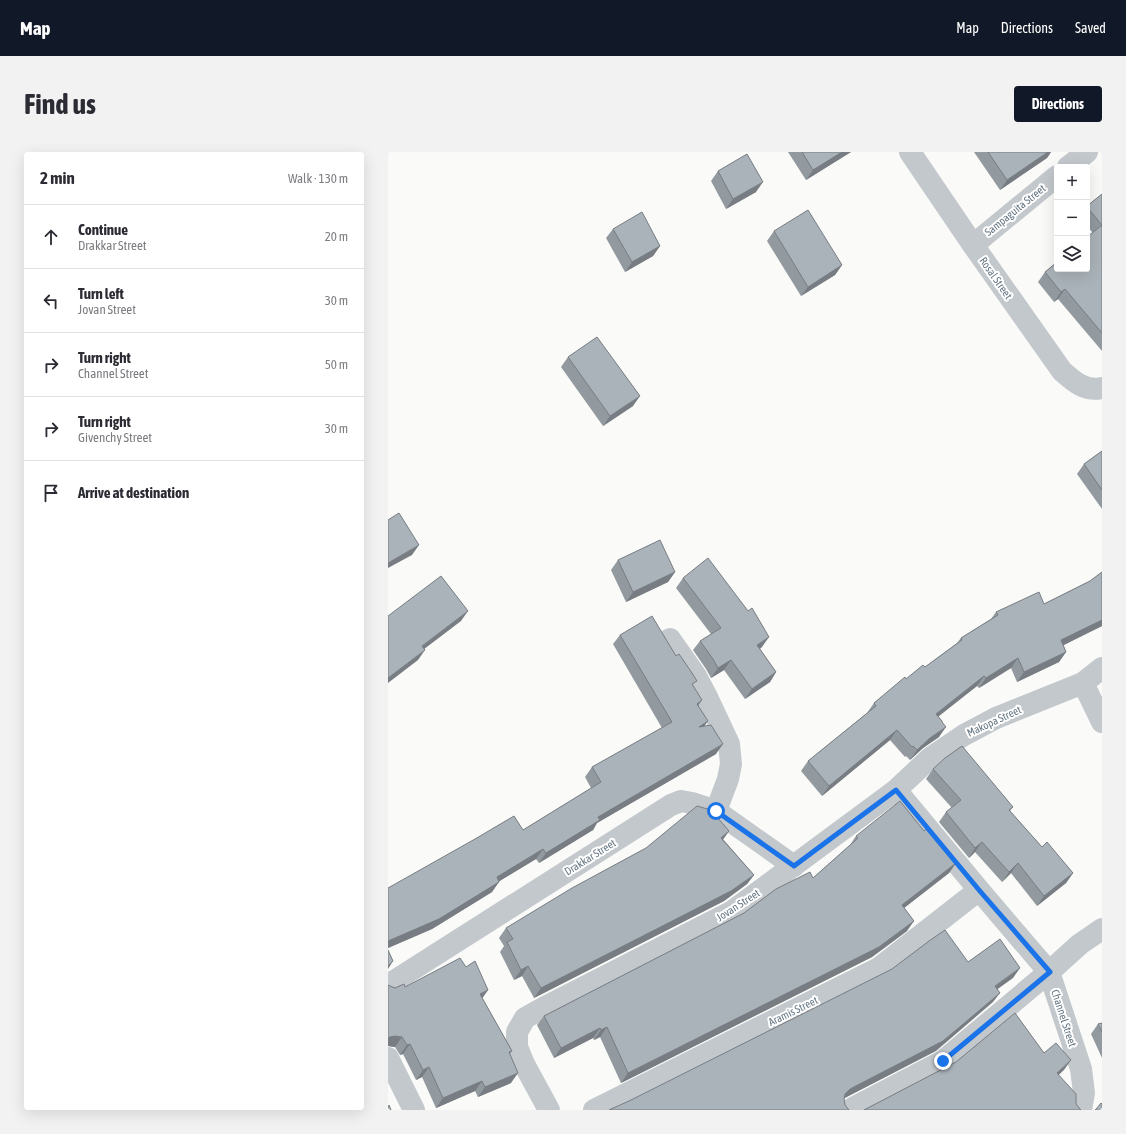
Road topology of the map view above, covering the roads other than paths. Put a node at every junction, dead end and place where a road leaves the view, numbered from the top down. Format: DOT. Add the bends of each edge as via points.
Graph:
graph roads {
  1 [pos="910,152"];
  2 [pos="1087,152"];
  3 [pos="1072,164"];
  4 [pos="1054,178"];
  5 [pos="972,245"];
  6 [pos="1098,389"];
  7 [pos="670,639"];
  8 [pos="1102,668"];
  9 [pos="1083,683"];
  10 [pos="1102,722"];
  11 [pos="896,790"];
  12 [pos="716,811"];
  13 [pos="794,866"];
  14 [pos="979,890"];
  15 [pos="1102,929"];
  16 [pos="1050,972"];
  17 [pos="388,985"];
  18 [pos="388,1058"];
  19 [pos="414,1110"];
  20 [pos="549,1110"];
  21 [pos="594,1110"];
  22 [pos="849,1110"];
  23 [pos="1081,1110"];
  1 -- 5 [label="street, Rosal Street"];
  2 -- 3 [label="street"];
  4 -- 5 [label="street, Sampaguita Street"];
  5 -- 6 [label="street, Rosal Street" via="1062,371 1076,384"];
  7 -- 12 [label="street" via="696,676 729,744 730,772"];
  8 -- 9 [label="street, Makopa Street"];
  9 -- 10 [label="street"];
  9 -- 11 [label="street, Makopa Street" via="996,718 964,735 930,758"];
  11 -- 13 [label="street, Jovan Street"];
  11 -- 14 [label="street, Channel Street"];
  12 -- 13 [label="street, Drakkar Street"];
  12 -- 17 [label="street, Drakkar Street" via="681,801 671,805"];
  13 -- 20 [label="street, Jovan Street" via="731,912 526,1018 517,1032 517,1047"];
  14 -- 16 [label="street, Channel Street"];
  14 -- 21 [label="street, Aramis Street" via="879,968"];
  15 -- 16 [label="street" via="1080,944"];
  16 -- 22 [label="street" via="943,1061"];
  16 -- 23 [label="street, Channel Street" via="1081,1069 1084,1093"];
  18 -- 19 [label="street"];
}
